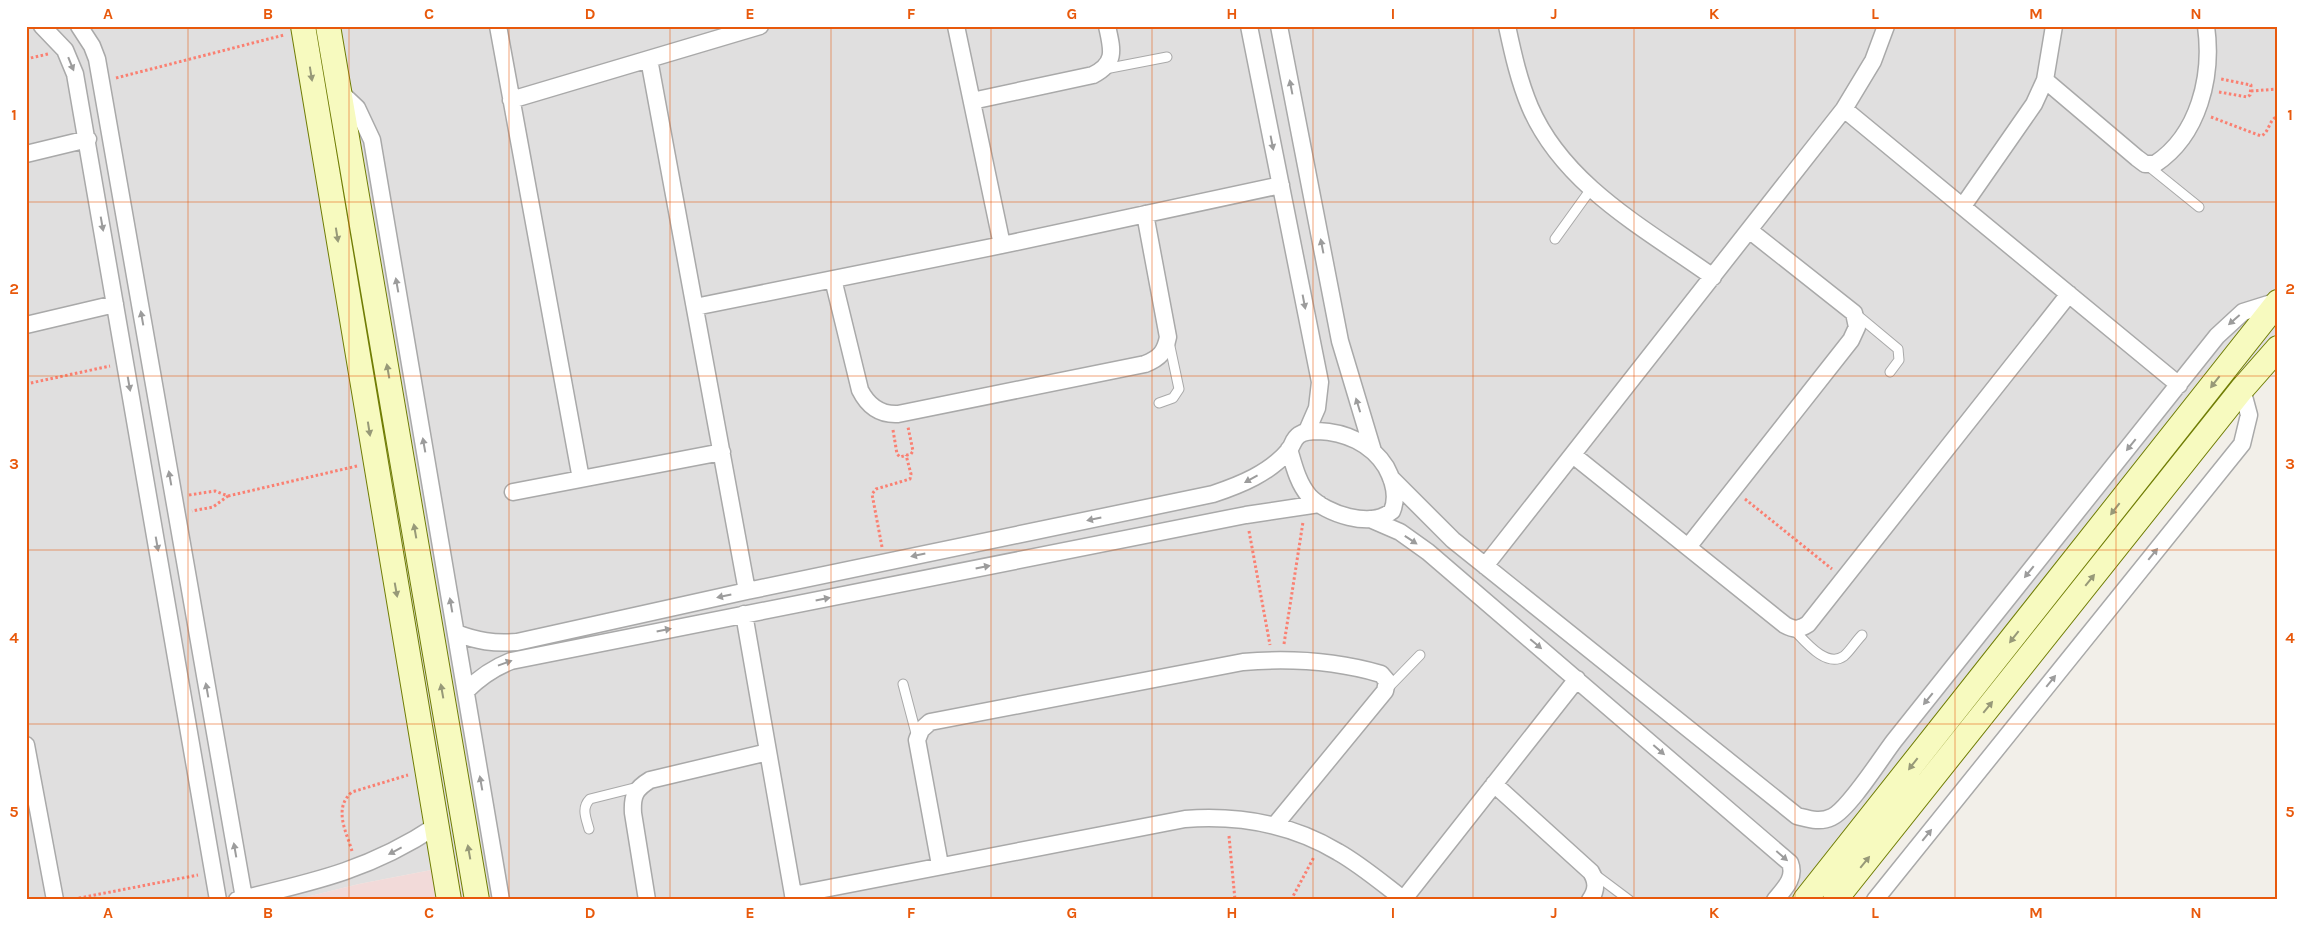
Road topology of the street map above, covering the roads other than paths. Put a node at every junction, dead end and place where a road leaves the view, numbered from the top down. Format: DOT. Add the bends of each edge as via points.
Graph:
graph roads {
  1 [pos="42,26"];
  2 [pos="79,26"];
  3 [pos="328,26"];
  4 [pos="498,26"];
  5 [pos="760,26"];
  6 [pos="956,26"];
  7 [pos="1107,26"];
  8 [pos="1249,26"];
  9 [pos="1279,26"];
  10 [pos="1507,26"];
  11 [pos="1886,26"];
  12 [pos="2054,26"];
  13 [pos="2206,26"];
  14 [pos="303,28"];
  15 [pos="1167,57"];
  16 [pos="649,59"];
  17 [pos="1105,69"];
  18 [pos="2045,80"];
  19 [pos="339,91"];
  20 [pos="511,100"];
  21 [pos="972,100"];
  22 [pos="1844,109"];
  23 [pos="88,139"];
  24 [pos="26,154"];
  25 [pos="2144,164"];
  26 [pos="1281,185"];
  27 [pos="1591,189"];
  28 [pos="1963,206"];
  29 [pos="2198,207"];
  30 [pos="1145,214"];
  31 [pos="1749,230"];
  32 [pos="1555,239"];
  33 [pos="1002,245"];
  34 [pos="1712,277"];
  35 [pos="834,279"];
  36 [pos="2068,294"];
  37 [pos="2278,302"];
  38 [pos="115,304"];
  39 [pos="695,307"];
  40 [pos="1854,312"];
  41 [pos="26,325"];
  42 [pos="1168,337"];
  43 [pos="2278,348"];
  44 [pos="1890,372"];
  45 [pos="2179,385"];
  46 [pos="2242,389"];
  47 [pos="1159,403"];
  48 [pos="2180,427"];
  49 [pos="1307,431"];
  50 [pos="2200,442"];
  51 [pos="1289,449"];
  52 [pos="1373,451"];
  53 [pos="722,452"];
  54 [pos="1573,455"];
  55 [pos="1391,478"];
  56 [pos="581,479"];
  57 [pos="513,492"];
  58 [pos="1312,505"];
  59 [pos="1367,519"];
  60 [pos="1688,547"];
  61 [pos="1485,566"];
  62 [pos="747,591"];
  63 [pos="744,614"];
  64 [pos="1792,629"];
  65 [pos="456,633"];
  66 [pos="1862,635"];
  67 [pos="1420,655"];
  68 [pos="1577,678"];
  69 [pos="903,684"];
  70 [pos="466,691"];
  71 [pos="1385,691"];
  72 [pos="917,740"];
  73 [pos="26,745"];
  74 [pos="768,752"];
  75 [pos="29,782"];
  76 [pos="1494,784"];
  77 [pos="638,787"];
  78 [pos="436,826"];
  79 [pos="1275,826"];
  80 [pos="589,829"];
  81 [pos="940,866"];
  82 [pos="1591,872"];
  83 [pos="793,898"];
  84 [pos="240,899"];
  85 [pos="1403,899"];
  86 [pos="55,900"];
  87 [pos="218,900"];
  88 [pos="449,900"];
  89 [pos="477,900"];
  90 [pos="501,900"];
  91 [pos="648,900"];
  92 [pos="1590,900"];
  93 [pos="1629,900"];
  94 [pos="1775,900"];
  95 [pos="1805,900"];
  96 [pos="1835,900"];
  97 [pos="1875,900"];
  1 -- 23 [label="street, one-way" via="58,40 71,62"];
  84 -- 2 [label="street, one-way" via="101,82 92,46"];
  3 -- 19 [label="street"];
  4 -- 20 [label="street"];
  5 -- 16 [label="street"];
  6 -- 21 [label="street"];
  7 -- 17 [label="street" via="1111,58"];
  8 -- 26 [label="street, one-way"];
  52 -- 9 [label="street, one-way" via="1340,341"];
  10 -- 27 [label="street" via="1519,77 1531,108 1552,145"];
  11 -- 22 [label="street" via="1874,61"];
  12 -- 18 [label="street"];
  13 -- 25 [label="street" via="2205,83 2196,112 2176,147 2155,164"];
  14 -- 78 [label="street, one-way"];
  15 -- 17 [label="lane"];
  16 -- 20 [label="street"];
  16 -- 39 [label="street"];
  17 -- 21 [label="street" via="1093,75"];
  18 -- 25 [label="street"];
  18 -- 28 [label="street" via="2034,104"];
  65 -- 19 [label="street, one-way" via="372,140 357,108"];
  89 -- 19 [label="street, one-way"];
  20 -- 56 [label="street"];
  21 -- 33 [label="street"];
  22 -- 28 [label="street"];
  22 -- 31 [label="street"];
  23 -- 24 [label="street"];
  23 -- 38 [label="street, one-way"];
  25 -- 29 [label="lane"];
  26 -- 30 [label="street"];
  26 -- 49 [label="street, one-way" via="1320,382 1317,408"];
  27 -- 32 [label="lane"];
  27 -- 34 [label="street"];
  28 -- 36 [label="street"];
  30 -- 33 [label="street"];
  30 -- 42 [label="street"];
  31 -- 34 [label="street"];
  31 -- 40 [label="street"];
  33 -- 35 [label="street"];
  34 -- 54 [label="street"];
  35 -- 39 [label="street"];
  35 -- 42 [label="street" via="860,390 871,407 898,413 1145,364 1157,359 1165,349"];
  36 -- 45 [label="street"];
  36 -- 64 [label="street" via="1808,624 1801,629"];
  37 -- 45 [label="street, one-way" via="2243,312 2230,323"];
  37 -- 48 [label="street, one-way"];
  38 -- 41 [label="street"];
  38 -- 87 [label="street, one-way"];
  39 -- 53 [label="street"];
  40 -- 44 [label="lane" via="1898,349 1899,360"];
  40 -- 60 [label="street" via="1857,327 1852,340"];
  42 -- 47 [label="lane" via="1179,389 1173,398"];
  43 -- 46 [label="street"];
  45 -- 61 [label="street, one-way" via="1846,805 1832,817 1815,821 1797,816"];
  46 -- 50 [label="street"];
  97 -- 46 [label="street, one-way" via="2242,444 2249,415"];
  48 -- 50 [label="street"];
  48 -- 95 [label="street, one-way"];
  49 -- 51 [label="street" via="1299,435"];
  49 -- 52 [label="street" via="1340,433"];
  96 -- 50 [label="street, one-way"];
  51 -- 58 [label="street"];
  51 -- 62 [label="street, one-way" via="1251,479 1213,494"];
  52 -- 55 [label="street"];
  53 -- 56 [label="street"];
  53 -- 62 [label="street"];
  54 -- 60 [label="street"];
  54 -- 61 [label="street"];
  55 -- 59 [label="street" via="1395,497 1392,511 1379,518"];
  55 -- 61 [label="street" via="1432,521"];
  56 -- 57 [label="street"];
  58 -- 59 [label="street"];
  63 -- 58 [label="street, one-way" via="1246,515"];
  59 -- 68 [label="street, one-way" via="1384,524 1414,541"];
  60 -- 64 [label="street"];
  62 -- 65 [label="street, one-way" via="517,642 496,644"];
  70 -- 63 [label="street, one-way" via="486,672 511,661"];
  63 -- 74 [label="street"];
  64 -- 66 [label="lane" via="1827,659 1844,656"];
  65 -- 70 [label="street"];
  67 -- 71 [label="lane"];
  68 -- 76 [label="street"];
  68 -- 94 [label="street, one-way" via="1790,863 1791,879"];
  69 -- 72 [label="lane"];
  90 -- 70 [label="street, one-way"];
  71 -- 72 [label="street" via="1387,681 1381,674 1318,661 1243,662 930,722 921,730"];
  71 -- 79 [label="street"];
  72 -- 81 [label="street"];
  73 -- 75 [label="street"];
  74 -- 77 [label="street" via="650,780"];
  74 -- 83 [label="street"];
  75 -- 86 [label="street"];
  76 -- 82 [label="street"];
  76 -- 85 [label="street"];
  77 -- 80 [label="lane" via="585,803"];
  77 -- 91 [label="street" via="632,800 633,813"];
  78 -- 84 [label="street, one-way" via="358,868"];
  78 -- 88 [label="street"];
  79 -- 81 [label="street" via="1227,818 1185,819"];
  79 -- 85 [label="street" via="1340,853"];
  81 -- 83 [label="street"];
  82 -- 92 [label="street" via="1596,887"];
  82 -- 93 [label="lane"];
}
